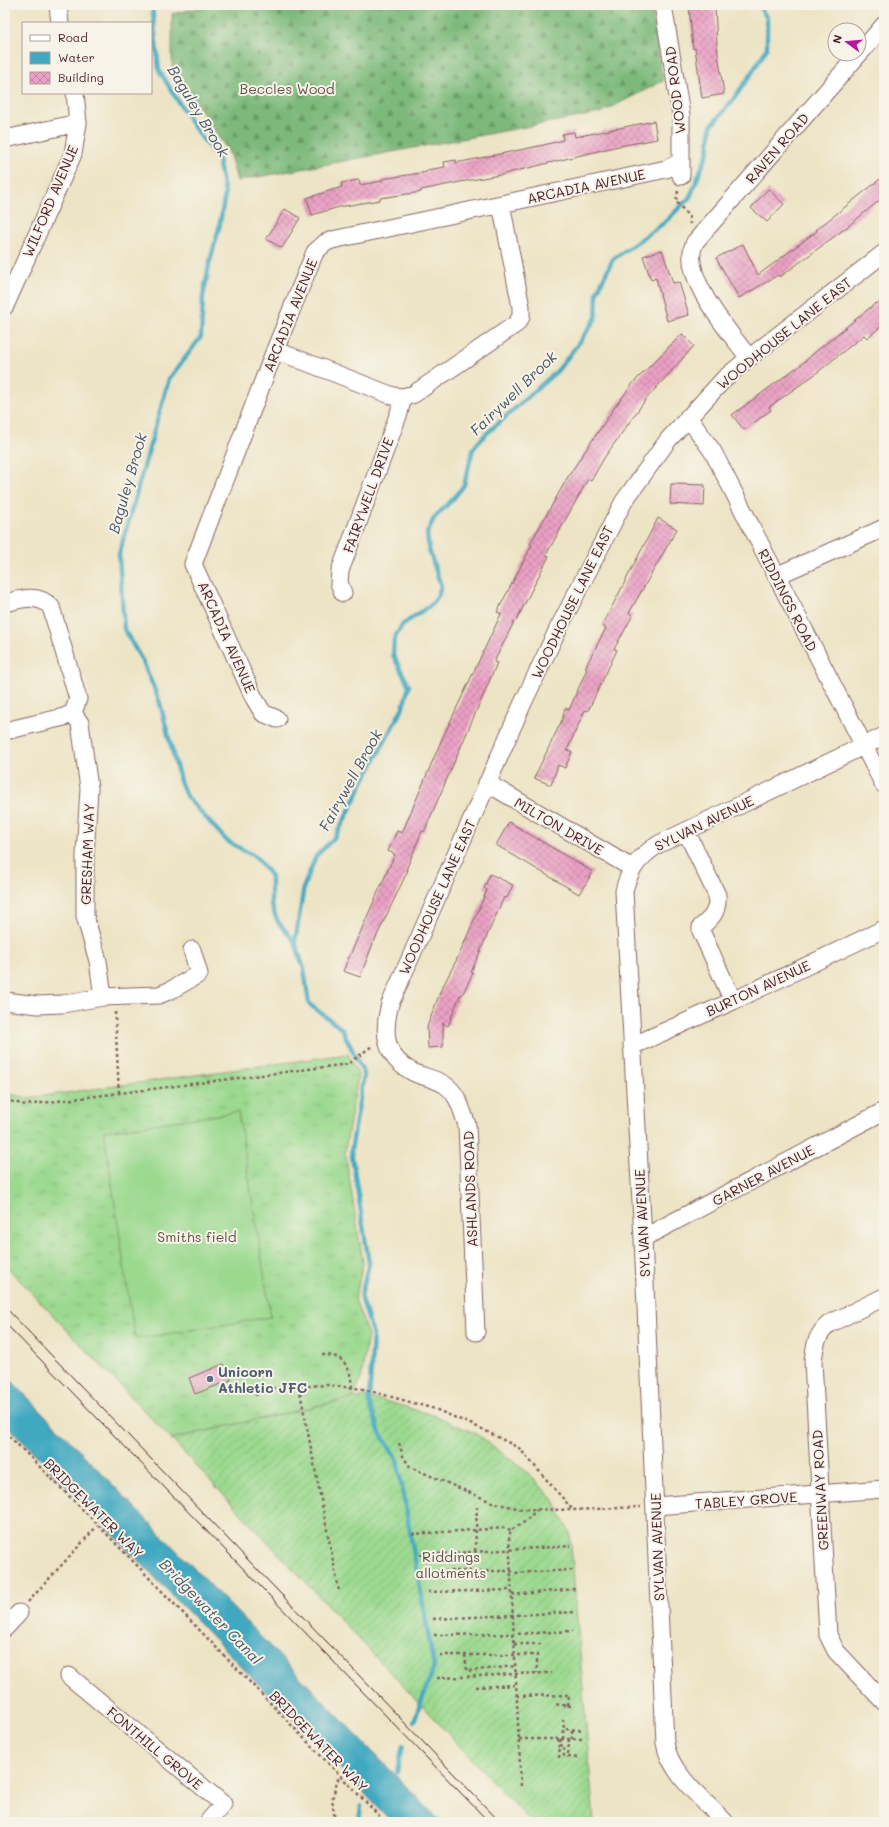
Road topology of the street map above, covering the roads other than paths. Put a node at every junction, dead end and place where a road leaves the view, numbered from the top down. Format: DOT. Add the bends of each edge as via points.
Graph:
graph roads {
  1 [pos="58,5"];
  2 [pos="663,5"];
  3 [pos="60,22"];
  4 [pos="884,25"];
  5 [pos="867,45"];
  6 [pos="852,62"];
  7 [pos="75,94"];
  8 [pos="78,123"];
  9 [pos="5,138"];
  10 [pos="681,169"];
  11 [pos="501,204"];
  12 [pos="884,253"];
  13 [pos="5,306"];
  14 [pos="275,350"];
  15 [pos="749,358"];
  16 [pos="403,397"];
  17 [pos="688,417"];
  18 [pos="884,528"];
  19 [pos="776,576"];
  20 [pos="343,593"];
  21 [pos="5,603"];
  22 [pos="73,713"];
  23 [pos="276,719"];
  24 [pos="5,731"];
  25 [pos="884,736"];
  26 [pos="864,746"];
  27 [pos="486,783"];
  28 [pos="884,785"];
  29 [pos="686,831"];
  30 [pos="632,868"];
  31 [pos="884,928"];
  32 [pos="192,950"];
  33 [pos="109,997"];
  34 [pos="5,1001"];
  35 [pos="733,1001"];
  36 [pos="386,1038"];
  37 [pos="632,1046"];
  38 [pos="884,1111"];
  39 [pos="643,1238"];
  40 [pos="884,1297"];
  41 [pos="476,1332"];
  42 [pos="884,1489"];
  43 [pos="820,1494"];
  44 [pos="655,1506"];
  45 [pos="19,1613"];
  46 [pos="5,1628"];
  47 [pos="69,1676"];
  48 [pos="884,1702"];
  49 [pos="208,1822"];
  50 [pos="725,1822"];
  1 -- 3 [label="street"];
  2 -- 10 [label="street, WOOD ROAD" via="680,115"];
  4 -- 5 [label="street, RAVEN ROAD"];
  6 -- 15 [label="street, RAVEN ROAD" via="692,248 691,258 698,283"];
  7 -- 8 [label="street, WILFORD AVENUE"];
  8 -- 9 [label="street"];
  8 -- 13 [label="street, WILFORD AVENUE" via="72,154"];
  10 -- 11 [label="street, ARCADIA AVENUE" via="666,169"];
  11 -- 14 [label="street, ARCADIA AVENUE" via="325,243 315,252"];
  11 -- 16 [label="street" via="521,307 519,320 414,394"];
  12 -- 15 [label="street, WOODHOUSE LANE EAST"];
  14 -- 16 [label="street" via="394,396"];
  14 -- 23 [label="street, ARCADIA AVENUE" via="193,564 254,698 263,713"];
  15 -- 17 [label="street, WOODHOUSE LANE EAST" via="725,378"];
  16 -- 20 [label="street, FAIRYWELL DRIVE" via="340,571 339,583"];
  17 -- 19 [label="street, RIDDINGS ROAD" via="712,452"];
  17 -- 27 [label="street, WOODHOUSE LANE EAST" via="637,482 606,532"];
  18 -- 19 [label="street"];
  19 -- 26 [label="street, RIDDINGS ROAD"];
  21 -- 22 [label="street" via="33,598 43,600 51,607 78,699"];
  22 -- 24 [label="street"];
  22 -- 33 [label="street, GRESHAM WAY" via="80,723 89,788 85,916"];
  25 -- 26 [label="street, SYLVAN AVENUE"];
  26 -- 28 [label="street, RIDDINGS ROAD"];
  26 -- 29 [label="street, SYLVAN AVENUE"];
  27 -- 30 [label="street, MILTON DRIVE"];
  27 -- 36 [label="street, WOODHOUSE LANE EAST" via="390,1004 385,1023"];
  29 -- 30 [label="street, SYLVAN AVENUE" via="647,851"];
  29 -- 35 [label="street" via="717,895 716,911 701,927 701,931"];
  30 -- 37 [label="street, SYLVAN AVENUE" via="626,885 624,904"];
  31 -- 35 [label="street, BURTON AVENUE"];
  32 -- 33 [label="street" via="204,980 159,994"];
  33 -- 34 [label="street" via="38,1005"];
  35 -- 37 [label="street, BURTON AVENUE"];
  36 -- 41 [label="street, ASHLANDS ROAD" via="390,1051 398,1062 410,1071 445,1085 456,1096 467,1125"];
  37 -- 39 [label="street, SYLVAN AVENUE"];
  38 -- 39 [label="street, GARNER AVENUE"];
  39 -- 44 [label="street, SYLVAN AVENUE"];
  40 -- 43 [label="street, GREENWAY ROAD" via="829,1324 816,1339 813,1361"];
  42 -- 43 [label="street, TABLEY GROVE"];
  43 -- 44 [label="street, TABLEY GROVE"];
  43 -- 48 [label="street, GREENWAY ROAD" via="828,1635 836,1651"];
  44 -- 50 [label="street, SYLVAN AVENUE" via="667,1753 678,1772"];
  45 -- 46 [label="street"];
  47 -- 49 [label="street, FONTHILL GROVE" via="223,1804"];
}
